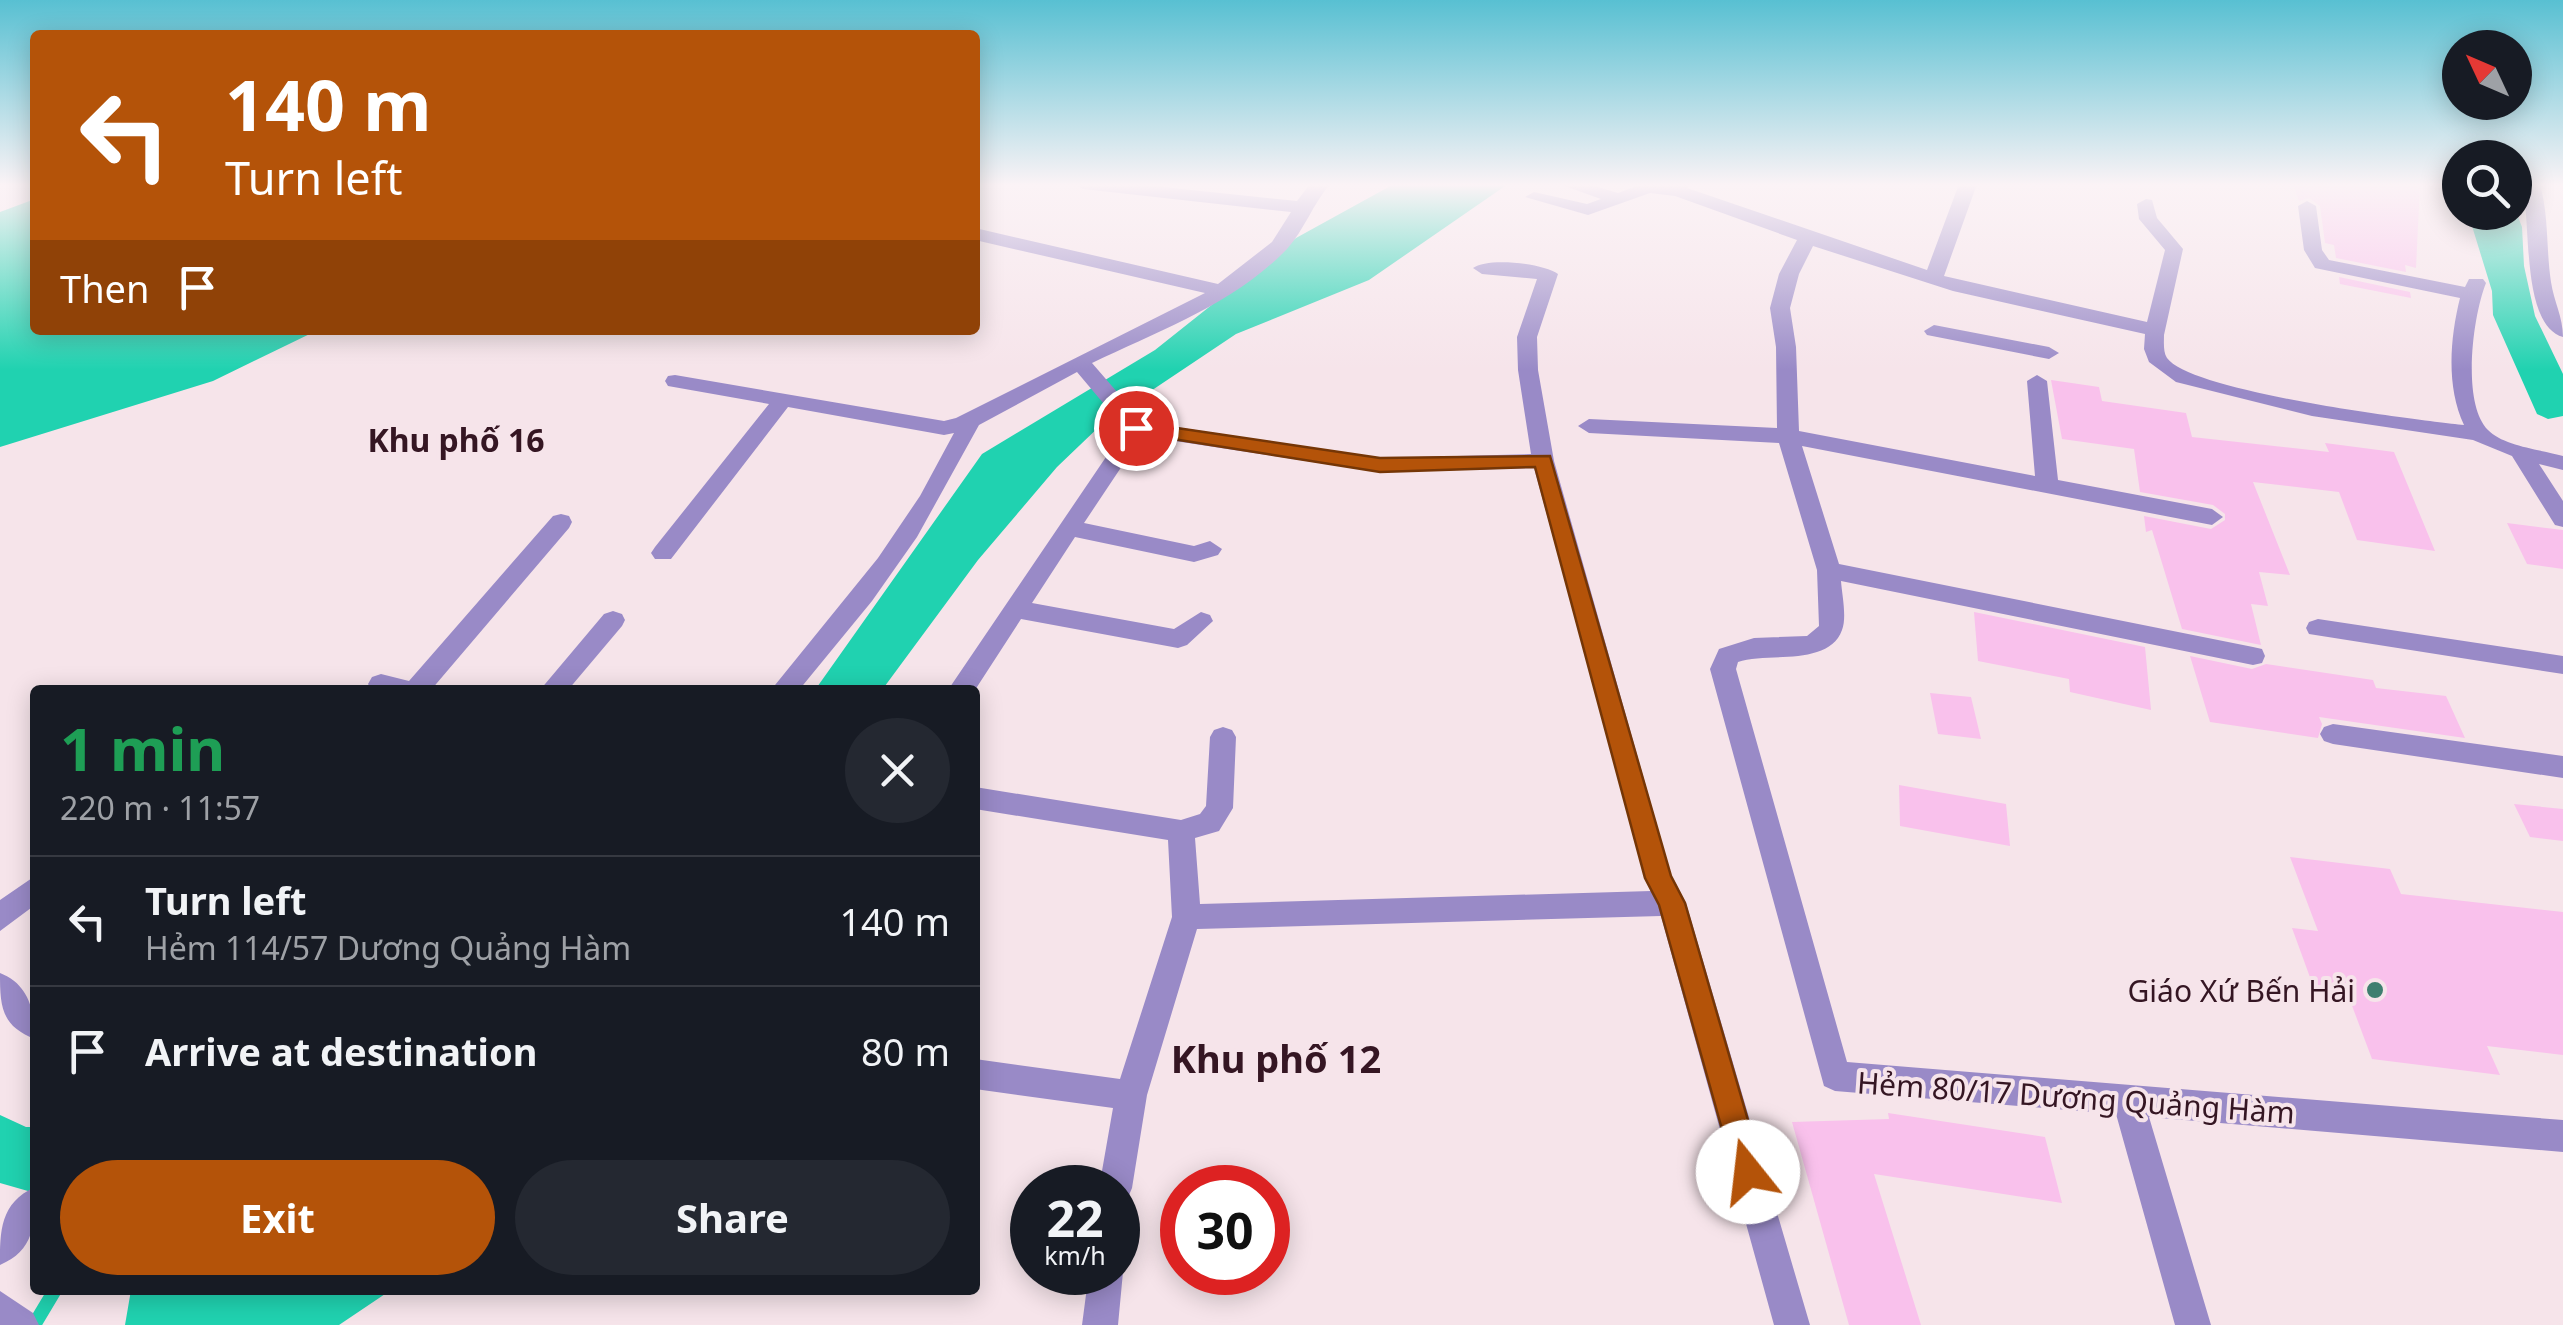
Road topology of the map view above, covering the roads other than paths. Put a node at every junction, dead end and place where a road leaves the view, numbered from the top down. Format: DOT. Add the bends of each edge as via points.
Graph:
graph roads {
  1 [pos="1026,246"];
  2 [pos="1279,246"];
  3 [pos="1804,246"];
  4 [pos="1832,246"];
  5 [pos="1945,246"];
  6 [pos="2172,246"];
  7 [pos="2312,246"];
  8 [pos="2542,246"];
  9 [pos="1482,268"];
  10 [pos="1933,279"];
  11 [pos="1223,291"];
  12 [pos="2002,320"];
  13 [pos="2154,330"];
  14 [pos="1934,331"];
  15 [pos="2563,331"];
  16 [pos="2049,352"];
  17 [pos="1080,362"];
  18 [pos="676,381"];
  19 [pos="2038,381"];
  20 [pos="783,400"];
  21 [pos="969,424"];
  22 [pos="1589,426"];
  23 [pos="1136,428"];
  24 [pos="2478,434"];
  25 [pos="1788,436"];
  26 [pos="2520,451"];
  27 [pos="1543,460"];
  28 [pos="2563,464"];
  29 [pos="2047,485"];
  30 [pos="2212,516"];
  31 [pos="2563,519"];
  32 [pos="562,522"];
  33 [pos="1070,528"];
  34 [pos="1210,549"];
  35 [pos="663,553"];
  36 [pos="1830,570"];
  37 [pos="1016,609"];
  38 [pos="613,620"];
  39 [pos="1201,622"];
  40 [pos="2318,628"];
  41 [pos="2253,656"];
  42 [pos="2563,665"];
  43 [pos="420,685"];
  44 [pos="558,685"];
  45 [pos="788,685"];
  46 [pos="965,685"];
  47 [pos="2332,734"];
  48 [pos="1223,737"];
  49 [pos="2563,767"];
  50 [pos="980,799"];
  51 [pos="1181,831"];
  52 [pos="30,892"];
  53 [pos="1672,903"];
  54 [pos="1186,917"];
  55 [pos="0,918"];
  56 [pos="0,987"];
  57 [pos="30,1022"];
  58 [pos="980,1075"];
  59 [pos="1131,1095"];
  60 [pos="2128,1099"];
  61 [pos="2563,1136"];
  62 [pos="1119,1165"];
  63 [pos="1103,1295"];
  64 [pos="0,1308"];
  65 [pos="21,1325"];
  66 [pos="1100,1325"];
  67 [pos="1792,1325"];
  68 [pos="2192,1325"];
  1 -- 11 [label="street"];
  2 -- 11 [label="street"];
  3 -- 25 [label="street, Hẻm 80/17 Dương Quảng Hàm" via="1780,308"];
  4 -- 10 [label="street"];
  5 -- 10 [label="street"];
  6 -- 13 [label="street"];
  7 -- 24 [label="street" via="2322,264 2473,289 2462,318 2463,370"];
  8 -- 15 [label="street" via="2542,291 2549,318"];
  9 -- 27 [label="street" via="1548,274 1527,337"];
  10 -- 12 [label="street"];
  11 -- 17 [label="street"];
  12 -- 13 [label="street"];
  12 -- 14 [label="street"];
  12 -- 16 [label="street"];
  13 -- 24 [label="street" via="2153,350 2162,366 2194,382"];
  17 -- 21 [label="street"];
  17 -- 23 [label="street"];
  18 -- 20 [label="street"];
  19 -- 29 [label="street"];
  20 -- 21 [label="street" via="944,428"];
  20 -- 35 [label="street"];
  21 -- 45 [label="street" via="900,550"];
  22 -- 25 [label="street"];
  23 -- 27 [label="street" via="1380,465"];
  23 -- 33 [label="street"];
  24 -- 26 [label="street"];
  25 -- 29 [label="street"];
  25 -- 36 [label="street, Hẻm 80/17 Dương Quảng Hàm"];
  26 -- 28 [label="street"];
  26 -- 31 [label="street"];
  27 -- 53 [label="street" via="1658,878"];
  29 -- 30 [label="street"];
  32 -- 43 [label="street"];
  33 -- 34 [label="street" via="1194,554"];
  33 -- 37 [label="street"];
  36 -- 41 [label="street"];
  36 -- 60 [label="street, Hẻm 80/17 Dương Quảng Hàm" via="1831,628 1822,640 1754,647 1728,656 1723,669 1835,1076"];
  37 -- 39 [label="street" via="1178,640"];
  37 -- 46 [label="street"];
  38 -- 44 [label="street"];
  40 -- 42 [label="street"];
  47 -- 49 [label="street"];
  48 -- 51 [label="street" via="1219,808 1209,823"];
  50 -- 51 [label="street"];
  51 -- 54 [label="street"];
  52 -- 55 [label="street"];
  53 -- 54 [label="street"];
  53 -- 67 [label="street"];
  54 -- 59 [label="street"];
  56 -- 57 [label="street"];
  58 -- 59 [label="street"];
  59 -- 62 [label="street"];
  60 -- 61 [label="street, Hẻm 80/17 Dương Quảng Hàm"];
  60 -- 68 [label="street"];
  63 -- 66 [label="street"];
  64 -- 65 [label="street"];
}
